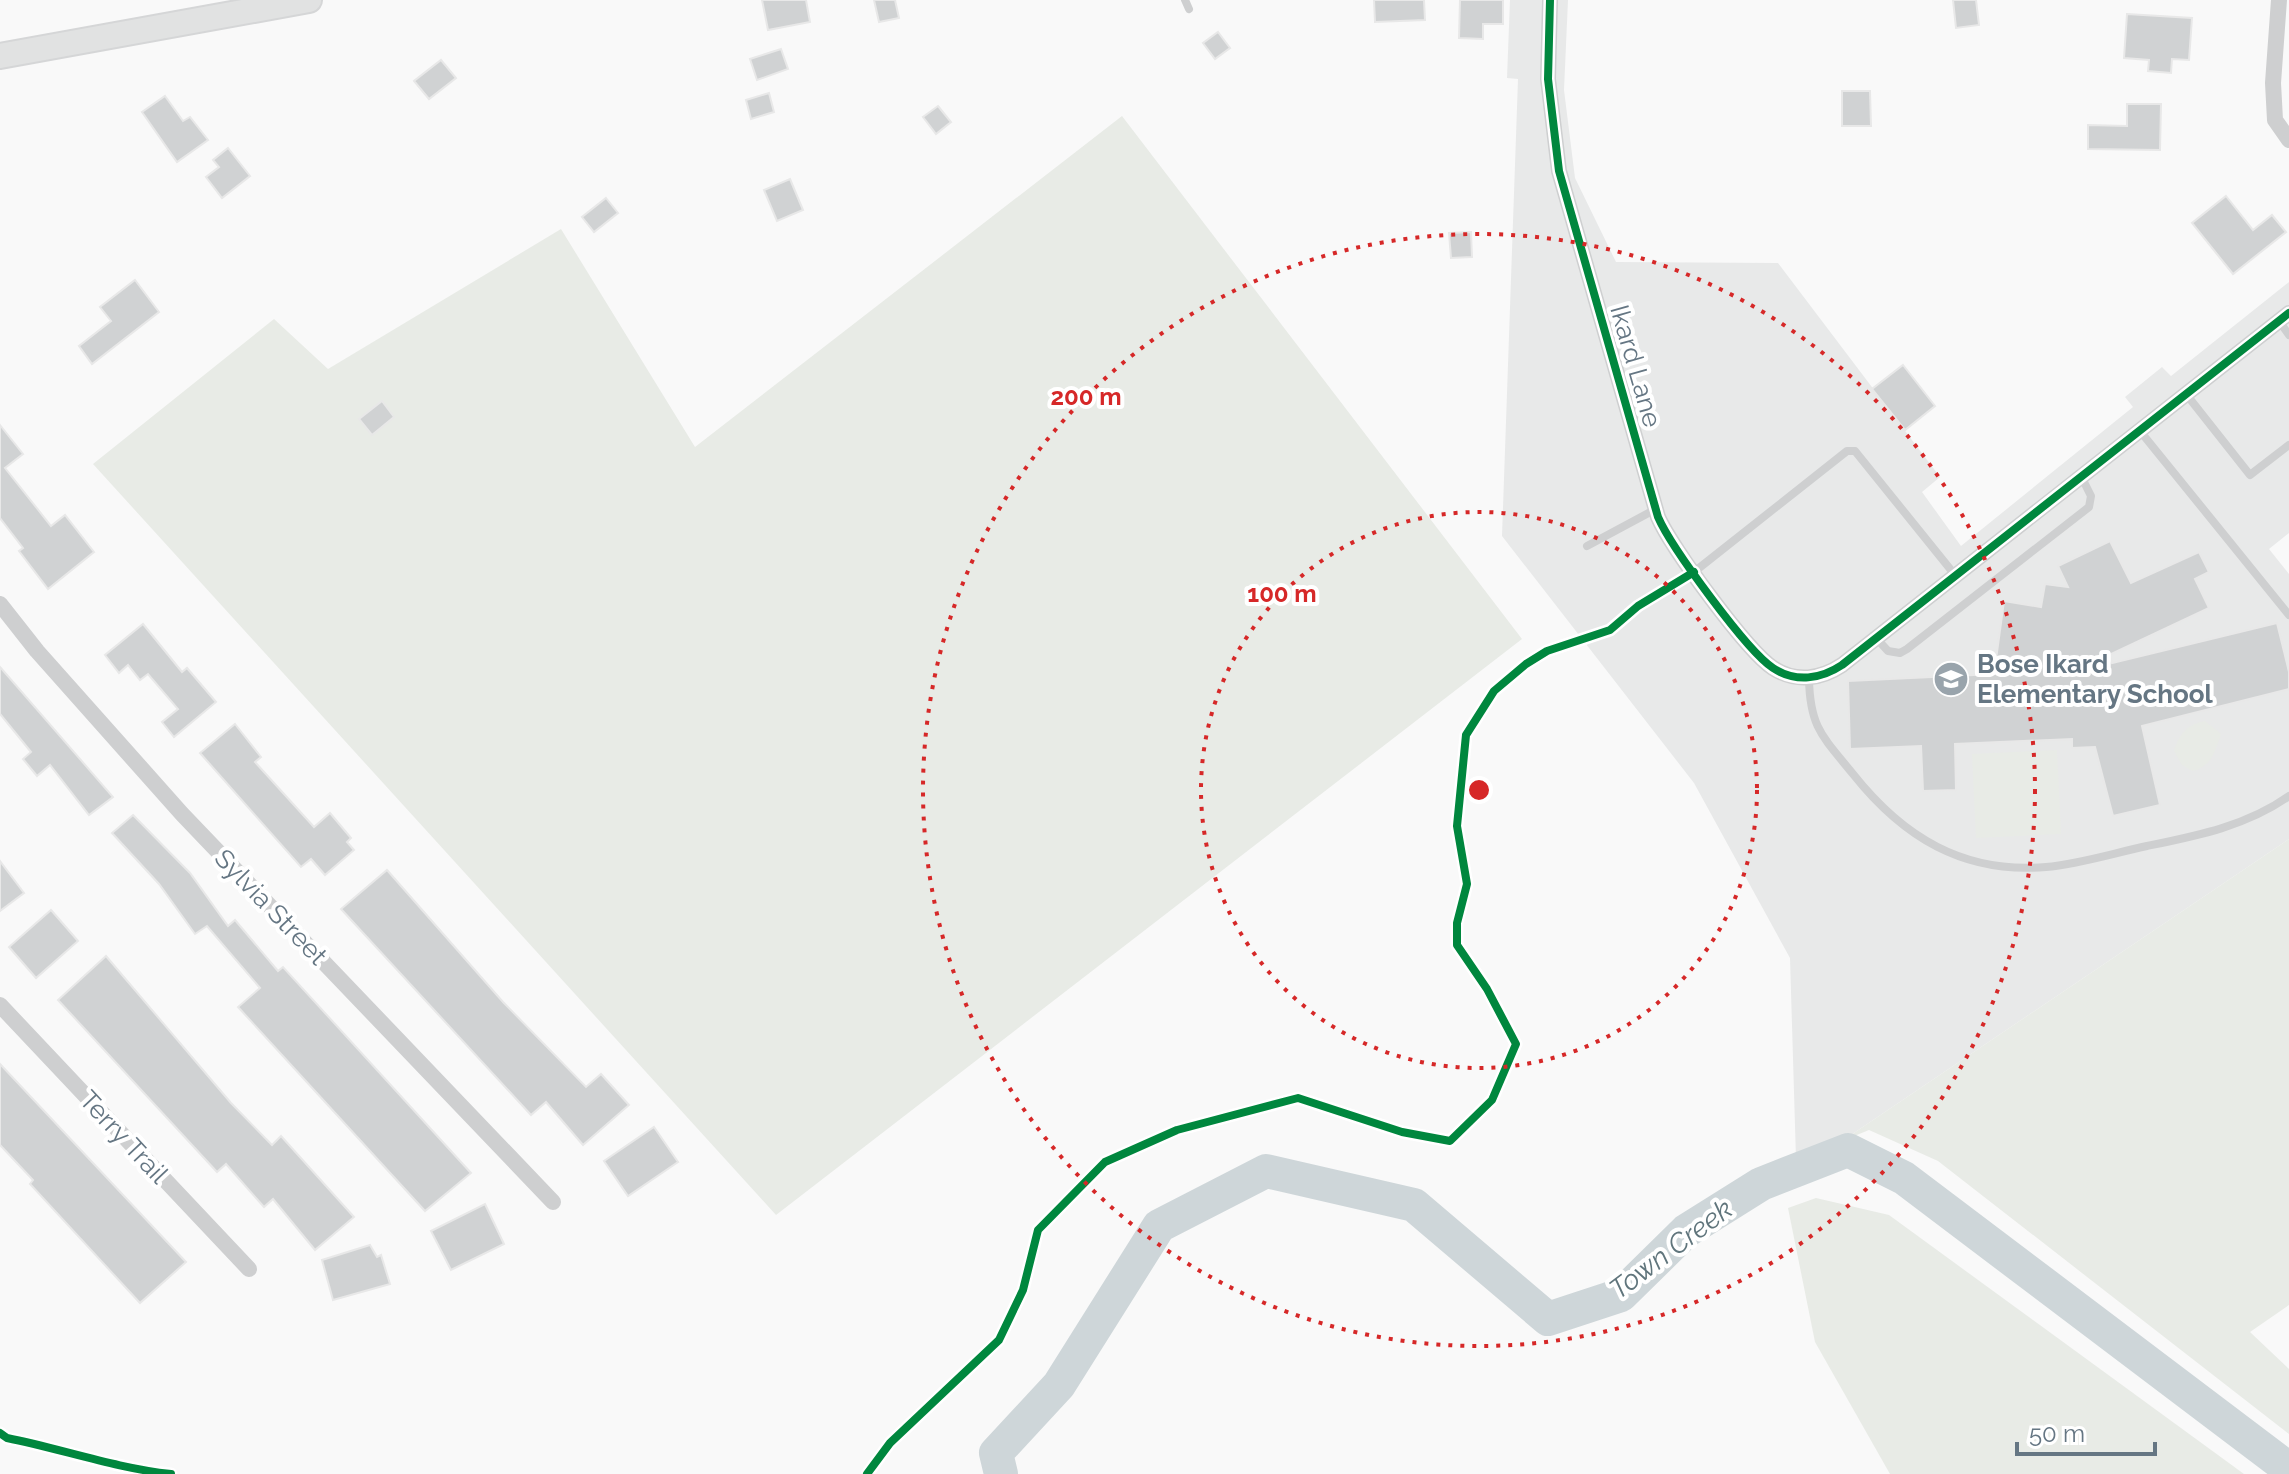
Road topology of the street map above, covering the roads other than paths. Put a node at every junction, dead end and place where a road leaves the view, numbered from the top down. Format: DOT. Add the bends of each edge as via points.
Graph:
graph roads {
  1 [pos="309,0"];
  2 [pos="1550,0"];
  3 [pos="2279,0"];
  4 [pos="0,56"];
  5 [pos="2289,140"];
  6 [pos="2286,323"];
  7 [pos="2186,394"];
  8 [pos="2140,431"];
  9 [pos="2289,445"];
  10 [pos="2081,476"];
  11 [pos="1656,509"];
  12 [pos="1587,546"];
  13 [pos="1694,572"];
  14 [pos="1955,575"];
  15 [pos="0,604"];
  16 [pos="2289,615"];
  17 [pos="1875,638"];
  18 [pos="1809,679"];
  19 [pos="2289,796"];
  20 [pos="0,1005"];
  21 [pos="553,1202"];
  22 [pos="249,1269"];
  1 -- 4 [label="street"];
  2 -- 11 [label="street, Ikard Lane" via="1548,79 1559,171"];
  3 -- 5 [label="street" via="2275,120"];
  6 -- 7 [label="street"];
  7 -- 8 [label="street"];
  7 -- 9 [label="lane" via="2250,475"];
  8 -- 10 [label="street"];
  8 -- 16 [label="lane"];
  10 -- 14 [label="street"];
  10 -- 17 [label="lane" via="2091,496 2089,507 1907,649 1888,651"];
  11 -- 12 [label="lane"];
  11 -- 13 [label="street, Ikard Lane" via="1672,544"];
  13 -- 14 [label="lane" via="1847,451 1855,451"];
  13 -- 18 [label="street, Ikard Lane" via="1761,658 1785,674"];
  14 -- 17 [label="street"];
  15 -- 21 [label="street, Sylvia Street" via="182,814"];
  17 -- 18 [label="street" via="1827,674"];
  18 -- 19 [label="lane" via="1815,727 1886,813 1929,843 1985,863 2047,867 2214,832"];
  20 -- 22 [label="street, Terry Trail"];
}
